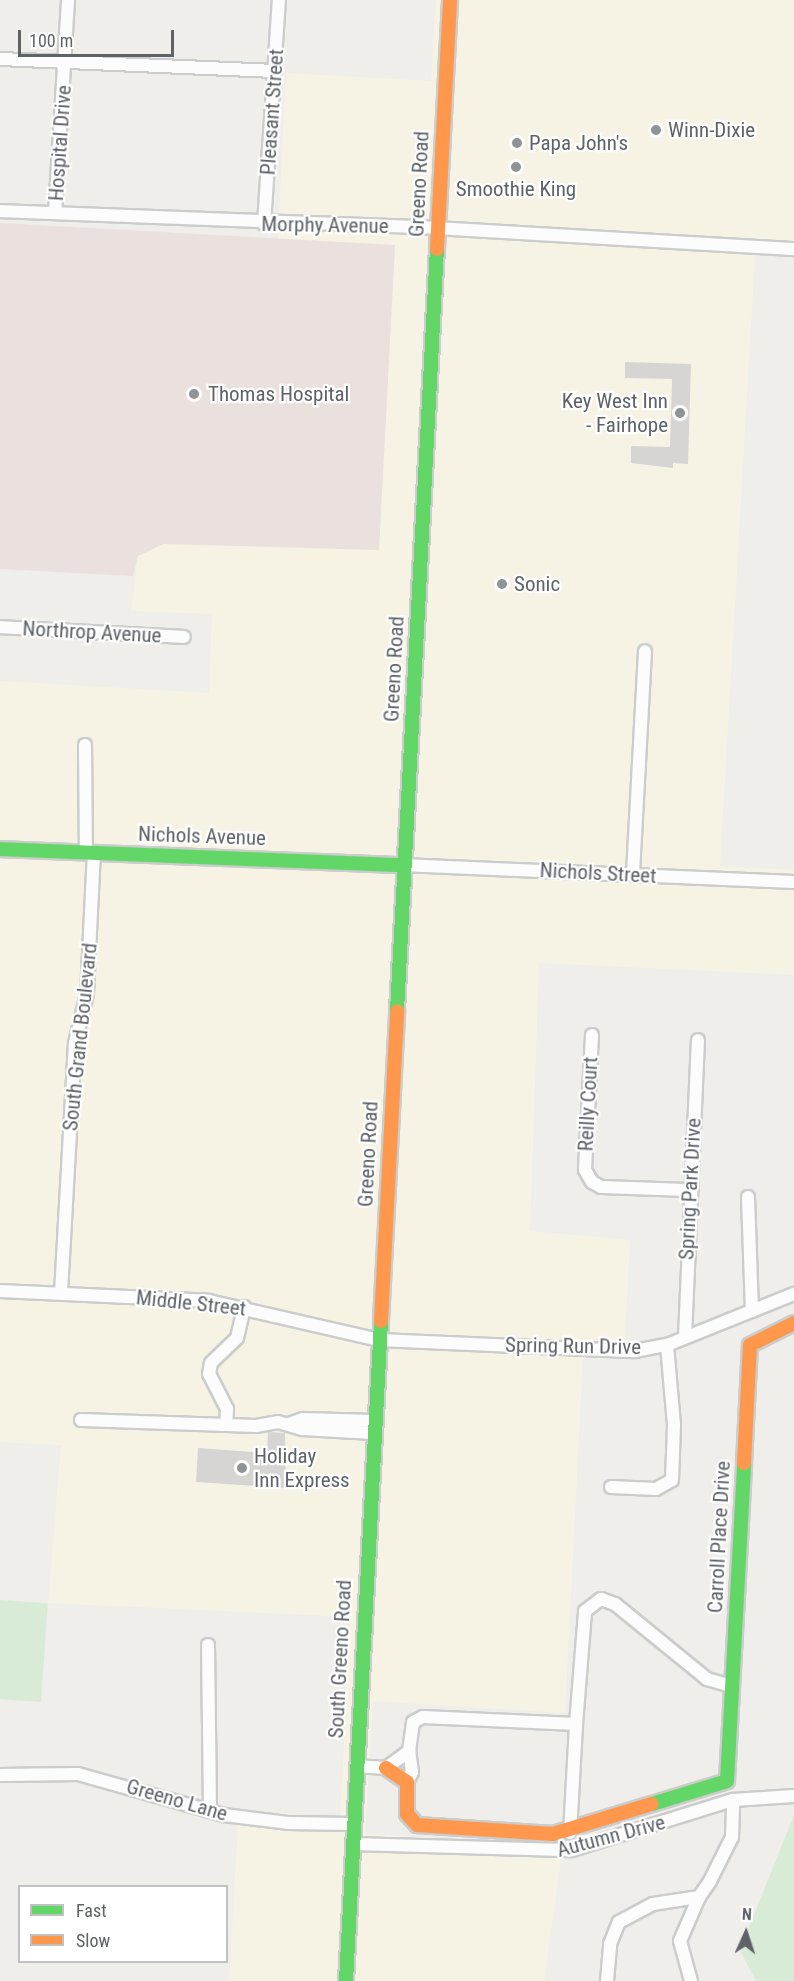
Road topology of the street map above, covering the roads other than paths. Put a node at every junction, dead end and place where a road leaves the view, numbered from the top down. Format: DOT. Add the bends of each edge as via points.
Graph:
graph roads {
  1 [pos="68,0"];
  2 [pos="279,0"];
  3 [pos="450,0"];
  4 [pos="0,59"];
  5 [pos="65,62"];
  6 [pos="275,71"];
  7 [pos="0,211"];
  8 [pos="55,213"];
  9 [pos="264,224"];
  10 [pos="437,228"];
  11 [pos="794,249"];
  12 [pos="0,627"];
  13 [pos="184,637"];
  14 [pos="645,651"];
  15 [pos="85,745"];
  16 [pos="0,849"];
  17 [pos="90,852"];
  18 [pos="402,865"];
  19 [pos="633,873"];
  20 [pos="794,882"];
  21 [pos="592,1035"];
  22 [pos="698,1040"];
  23 [pos="688,1190"];
  24 [pos="748,1197"];
  25 [pos="0,1291"];
  26 [pos="61,1293"];
  27 [pos="793,1297"];
  28 [pos="244,1307"];
  29 [pos="752,1311"];
  30 [pos="794,1323"];
  31 [pos="684,1338"];
  32 [pos="379,1340"];
  33 [pos="667,1345"];
  34 [pos="81,1420"];
  35 [pos="226,1425"];
  36 [pos="373,1427"];
  37 [pos="611,1487"];
  38 [pos="207,1645"];
  39 [pos="732,1686"];
  40 [pos="576,1724"];
  41 [pos="409,1751"];
  42 [pos="356,1766"];
  43 [pos="386,1768"];
  44 [pos="0,1775"];
  45 [pos="407,1782"];
  46 [pos="794,1796"];
  47 [pos="733,1800"];
  48 [pos="210,1811"];
  49 [pos="354,1824"];
  50 [pos="570,1833"];
  51 [pos="352,1844"];
  52 [pos="699,1897"];
  53 [pos="346,1981"];
  54 [pos="607,1981"];
  55 [pos="692,1981"];
  1 -- 5 [label="street, Hospital Drive"];
  2 -- 6 [label="street, Pleasant Street"];
  3 -- 10 [label="main road, Greeno Road"];
  4 -- 5 [label="street"];
  5 -- 6 [label="street"];
  5 -- 8 [label="street, Hospital Drive"];
  6 -- 9 [label="street, Pleasant Street"];
  7 -- 8 [label="street, Morphy Avenue"];
  8 -- 9 [label="street, Morphy Avenue"];
  9 -- 10 [label="street, Morphy Avenue"];
  10 -- 11 [label="street, Morphy Avenue"];
  10 -- 18 [label="main road, Greeno Road"];
  12 -- 13 [label="street, Northrop Avenue"];
  14 -- 19 [label="street"];
  15 -- 17 [label="street, South Grand Boulevard"];
  16 -- 17 [label="main road, Nichols Avenue"];
  17 -- 18 [label="main road, Nichols Avenue"];
  17 -- 26 [label="street, South Grand Boulevard" via="87,994 75,1043"];
  18 -- 19 [label="street, Nichols Street"];
  18 -- 32 [label="main road, Greeno Road"];
  19 -- 20 [label="street, Nichols Street"];
  21 -- 23 [label="street, Reilly Court" via="585,1170 592,1182 602,1187"];
  22 -- 23 [label="street, Spring Park Drive"];
  23 -- 31 [label="street, Spring Park Drive"];
  24 -- 29 [label="street"];
  25 -- 26 [label="street, Middle Street"];
  26 -- 28 [label="street, Middle Street"];
  27 -- 29 [label="street, Spring Run Drive"];
  28 -- 32 [label="street, Middle Street" via="315,1329"];
  28 -- 35 [label="street" via="237,1338 212,1363 209,1374 227,1409"];
  29 -- 31 [label="street, Spring Run Drive"];
  30 -- 39 [label="main road, Carroll Place Drive" via="750,1345"];
  31 -- 33 [label="street, Spring Run Drive"];
  32 -- 33 [label="street, Spring Run Drive" via="635,1351"];
  32 -- 36 [label="main road, South Greeno Road"];
  33 -- 37 [label="street" via="674,1425 672,1480 656,1489"];
  34 -- 35 [label="street"];
  35 -- 36 [label="street" via="289,1424 303,1419"];
  36 -- 42 [label="main road, South Greeno Road"];
  38 -- 48 [label="street"];
  39 -- 40 [label="street" via="707,1679 615,1604 601,1599 585,1611"];
  39 -- 50 [label="main road, Carroll Place Drive" via="727,1781"];
  40 -- 41 [label="street" via="423,1717 413,1722"];
  40 -- 50 [label="street"];
  41 -- 43 [label="street"];
  41 -- 45 [label="street" via="412,1762"];
  42 -- 43 [label="street"];
  42 -- 49 [label="main road, South Greeno Road"];
  43 -- 45 [label="main road"];
  44 -- 48 [label="street, Greeno Lane" via="99,1778"];
  45 -- 50 [label="main road" via="407,1814 417,1825"];
  46 -- 47 [label="street, Autumn Drive"];
  47 -- 51 [label="street, Autumn Drive" via="572,1850"];
  47 -- 52 [label="street" via="732,1837"];
  48 -- 49 [label="street, Greeno Lane" via="266,1821"];
  49 -- 51 [label="main road, South Greeno Road"];
  51 -- 53 [label="main road, South Greeno Road"];
  52 -- 54 [label="street" via="653,1905 619,1922 610,1944"];
  52 -- 55 [label="street" via="680,1941"];
}
